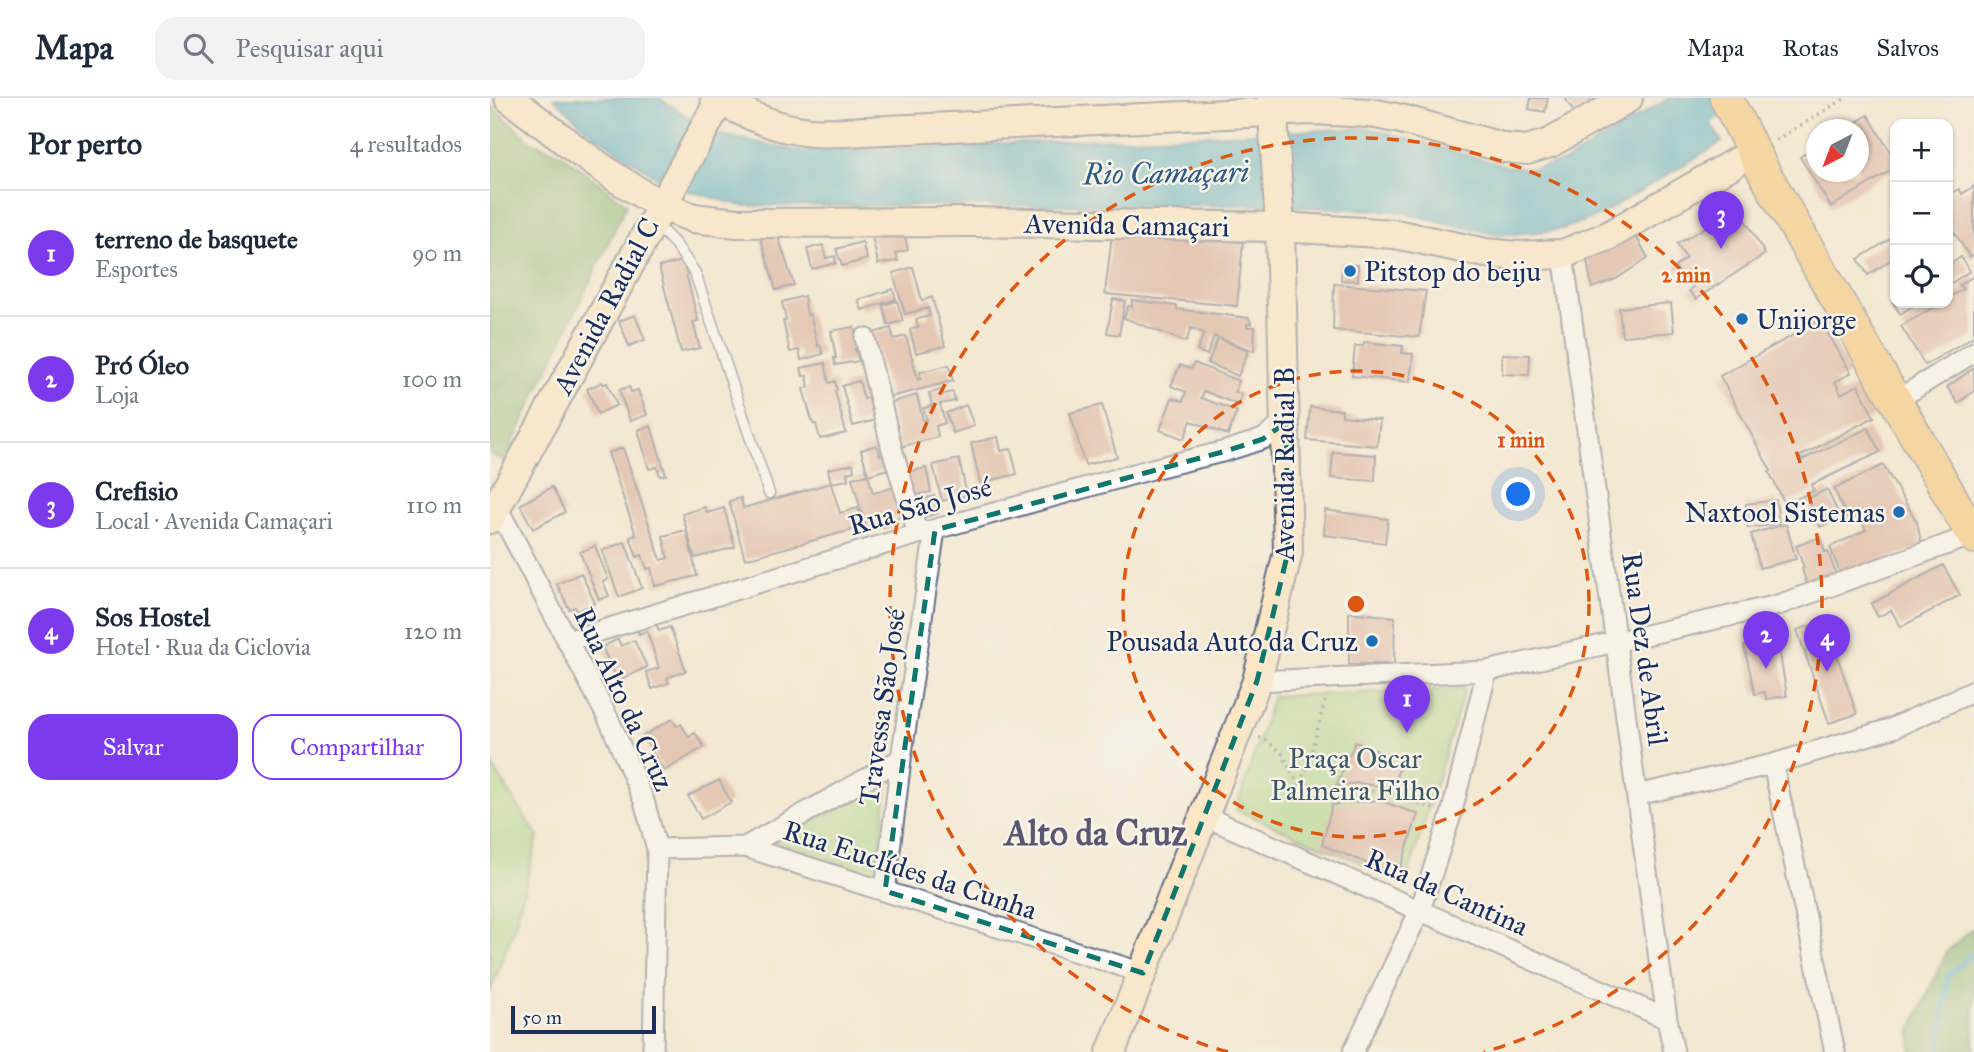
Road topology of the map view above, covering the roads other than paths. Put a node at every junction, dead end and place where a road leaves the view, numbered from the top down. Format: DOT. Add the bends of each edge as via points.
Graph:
graph roads {
  1 [pos="509,98"];
  2 [pos="1628,98"];
  3 [pos="1726,98"];
  4 [pos="716,105"];
  5 [pos="1273,112"];
  6 [pos="1749,141"];
  7 [pos="661,205"];
  8 [pos="1280,221"];
  9 [pos="1563,254"];
  10 [pos="865,338"];
  11 [pos="1974,352"];
  12 [pos="1895,401"];
  13 [pos="1286,422"];
  14 [pos="769,493"];
  15 [pos="492,507"];
  16 [pos="927,532"];
  17 [pos="1973,536"];
  18 [pos="567,641"];
  19 [pos="1615,643"];
  20 [pos="1487,671"];
  21 [pos="1257,681"];
  22 [pos="1974,691"];
  23 [pos="901,759"];
  24 [pos="1773,764"];
  25 [pos="1637,795"];
  26 [pos="1204,816"];
  27 [pos="745,847"];
  28 [pos="657,849"];
  29 [pos="885,891"];
  30 [pos="1420,910"];
  31 [pos="1143,973"];
  32 [pos="1667,1019"];
  33 [pos="653,1052"];
  34 [pos="1111,1052"];
  35 [pos="1353,1052"];
  36 [pos="1674,1052"];
  37 [pos="1835,1052"];
  1 -- 7 [label="street, Avenida Camaçari" via="578,151"];
  2 -- 5 [label="street" via="1550,143 1527,150 1371,113"];
  3 -- 6 [label="main road"];
  4 -- 5 [label="street" via="811,132"];
  4 -- 7 [label="street, Avenida Radial C"];
  5 -- 8 [label="street, Avenida Radial B"];
  6 -- 9 [label="street, Avenida Camaçari" via="1608,236"];
  6 -- 12 [label="main road"];
  7 -- 8 [label="street, Avenida Camaçari" via="693,218 737,223"];
  7 -- 14 [label="lane" via="676,245 695,273"];
  7 -- 15 [label="street, Avenida Radial C"];
  8 -- 9 [label="street, Avenida Camaçari" via="1395,234 1486,253"];
  8 -- 13 [label="street, Avenida Radial B"];
  9 -- 19 [label="street, Rua Dez de Abril"];
  10 -- 16 [label="street" via="892,449"];
  11 -- 12 [label="street"];
  12 -- 17 [label="main road"];
  13 -- 16 [label="street, Rua São José" via="1263,439 1226,451"];
  13 -- 21 [label="street, Avenida Radial B" via="1288,552"];
  15 -- 18 [label="street, Rua Alto da Cruz"];
  16 -- 18 [label="street, Rua São José"];
  16 -- 23 [label="street, Travessa São José"];
  17 -- 19 [label="street" via="1778,606"];
  18 -- 28 [label="street, Rua Alto da Cruz" via="610,722 644,801"];
  19 -- 20 [label="street"];
  19 -- 25 [label="street, Rua Dez de Abril"];
  20 -- 21 [label="street"];
  20 -- 30 [label="street" via="1451,815"];
  21 -- 26 [label="street, Avenida Radial B"];
  22 -- 24 [label="street" via="1894,729"];
  23 -- 27 [label="street"];
  23 -- 29 [label="street, Travessa São José"];
  24 -- 25 [label="street"];
  24 -- 37 [label="street"];
  25 -- 32 [label="street, Rua Dez de Abril"];
  26 -- 30 [label="street, Rua da Cantina"];
  26 -- 31 [label="street, Avenida Radial B"];
  27 -- 28 [label="street, Rua Euclídes da Cunha"];
  27 -- 29 [label="street, Rua Euclídes da Cunha"];
  28 -- 33 [label="street, Rua Alto da Cruz"];
  29 -- 31 [label="street, Rua Euclídes da Cunha"];
  30 -- 32 [label="street, Rua da Cantina"];
  30 -- 35 [label="street"];
  31 -- 34 [label="street, Avenida Radial B"];
  32 -- 36 [label="street, Rua Dez de Abril"];
}
